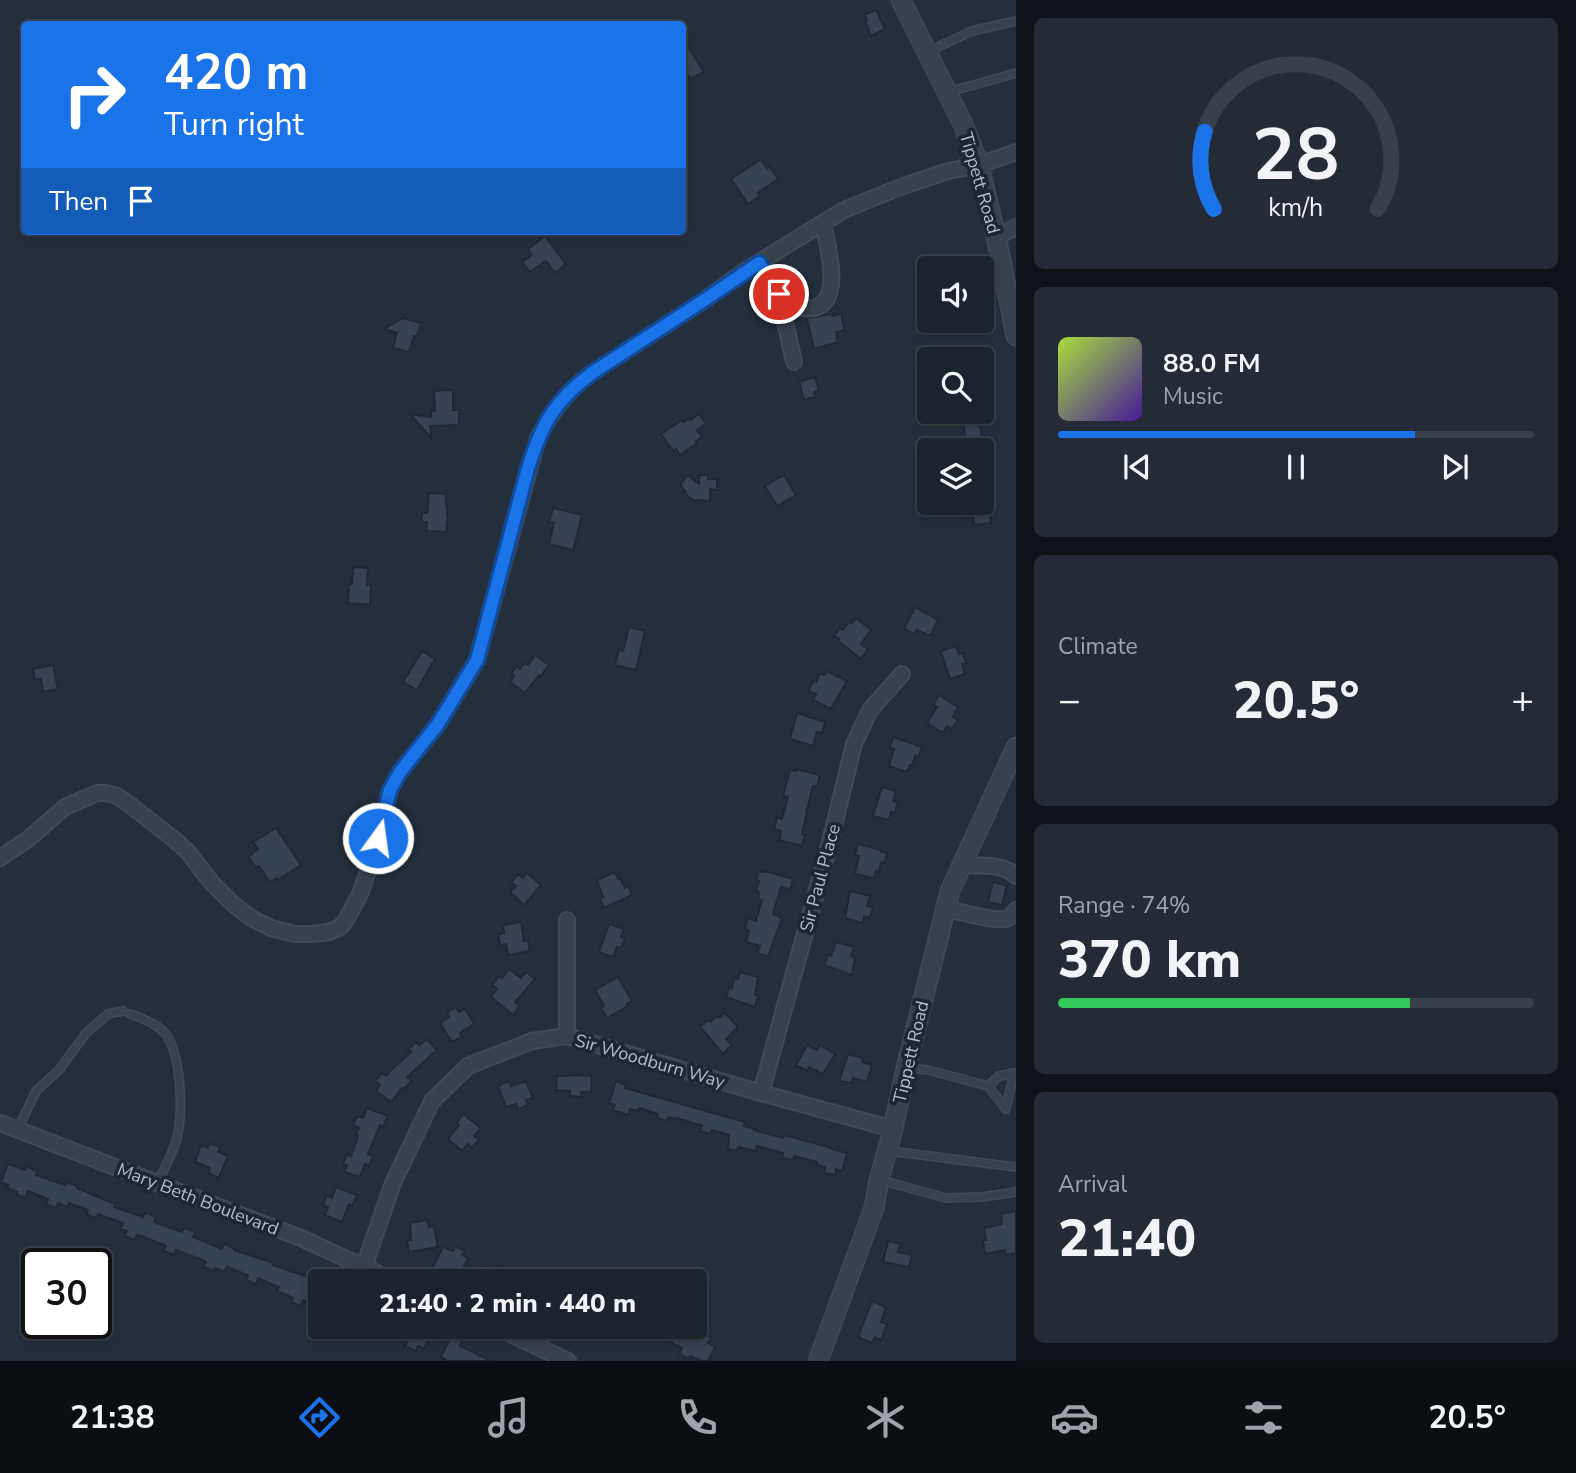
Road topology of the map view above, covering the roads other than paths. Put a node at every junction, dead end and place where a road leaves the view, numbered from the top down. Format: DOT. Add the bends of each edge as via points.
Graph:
graph roads {
  1 [pos="901,0"];
  2 [pos="1016,21"];
  3 [pos="926,52"];
  4 [pos="1016,73"];
  5 [pos="947,93"];
  6 [pos="1016,152"];
  7 [pos="979,165"];
  8 [pos="823,223"];
  9 [pos="1016,227"];
  10 [pos="996,237"];
  11 [pos="759,263"];
  12 [pos="784,298"];
  13 [pos="1016,337"];
  14 [pos="794,362"];
  15 [pos="902,674"];
  16 [pos="1016,747"];
  17 [pos="0,858"];
  18 [pos="962,865"];
  19 [pos="1014,872"];
  20 [pos="946,909"];
  21 [pos="1016,910"];
  22 [pos="567,920"];
  23 [pos="567,1036"];
  24 [pos="906,1068"];
  25 [pos="988,1086"];
  26 [pos="761,1093"];
  27 [pos="0,1122"];
  28 [pos="18,1129"];
  29 [pos="893,1129"];
  30 [pos="888,1151"];
  31 [pos="1016,1167"];
  32 [pos="879,1180"];
  33 [pos="158,1183"];
  34 [pos="1016,1192"];
  35 [pos="363,1267"];
  36 [pos="367,1269"];
  37 [pos="521,1339"];
  38 [pos="568,1361"];
  39 [pos="818,1361"];
  1 -- 3 [label="street, Tippett Road"];
  2 -- 3 [label="lane" via="972,31"];
  3 -- 5 [label="street, Tippett Road"];
  4 -- 5 [label="lane"];
  5 -- 7 [label="street, Tippett Road"];
  6 -- 7 [label="street"];
  7 -- 8 [label="street" via="873,197"];
  7 -- 10 [label="street, Tippett Road"];
  8 -- 11 [label="street"];
  8 -- 12 [label="street" via="831,274 828,299 802,309"];
  9 -- 10 [label="street"];
  10 -- 13 [label="street, Tippett Road"];
  11 -- 12 [label="street"];
  11 -- 17 [label="street" via="575,385 549,417 528,468 477,660 390,790 360,894 340,927 294,934 251,918 211,882 176,841 129,804 106,793 65,807"];
  12 -- 14 [label="street"];
  15 -- 26 [label="street, Sir Paul Place" via="870,710 854,744"];
  16 -- 18 [label="street, Tippett Road"];
  18 -- 19 [label="street"];
  18 -- 20 [label="street, Tippett Road"];
  20 -- 21 [label="street" via="997,919 1007,919"];
  20 -- 24 [label="street, Tippett Road"];
  22 -- 23 [label="street"];
  23 -- 26 [label="street, Sir Woodburn Way"];
  23 -- 35 [label="street, Sir Woodburn Way" via="533,1041 468,1066 432,1101 393,1183"];
  24 -- 25 [label="lane"];
  24 -- 29 [label="street, Tippett Road"];
  25 -- 25 [label="lane" via="1006,1109 1014,1073 999,1076"];
  26 -- 29 [label="street, Sir Woodburn Way"];
  27 -- 28 [label="street, Mary Beth Boulevard"];
  28 -- 33 [label="street, Mary Beth Boulevard"];
  28 -- 33 [label="lane" via="36,1091 59,1070 86,1033 108,1014 127,1012 164,1032 176,1059 181,1116"];
  29 -- 30 [label="street, Tippett Road"];
  30 -- 31 [label="lane"];
  30 -- 32 [label="street, Tippett Road"];
  32 -- 34 [label="lane" via="946,1198"];
  32 -- 39 [label="street, Tippett Road" via="874,1208"];
  33 -- 35 [label="street, Mary Beth Boulevard"];
  35 -- 36 [label="street, Mary Beth Boulevard"];
  37 -- 38 [label="street"];
}
